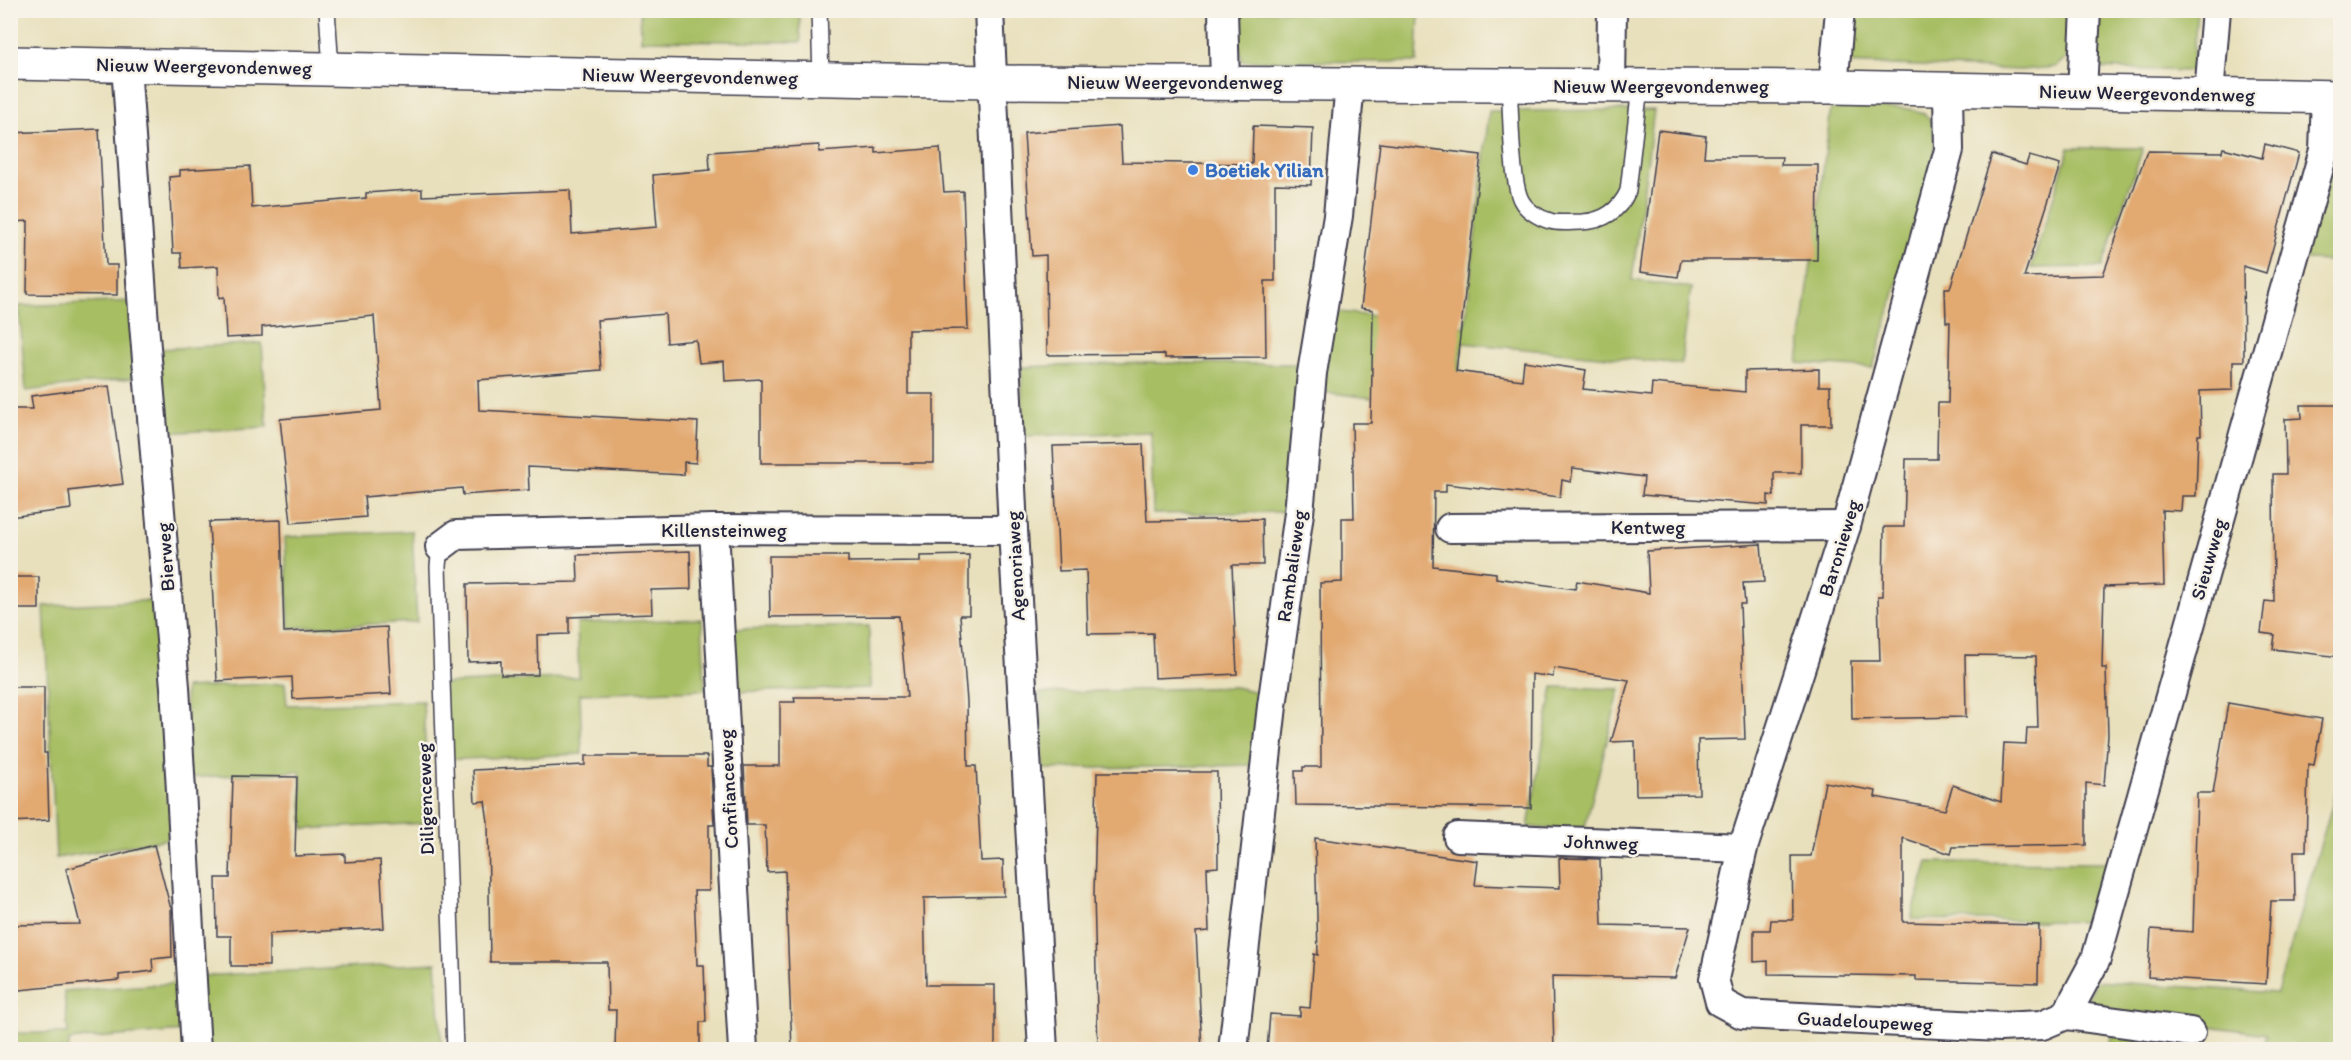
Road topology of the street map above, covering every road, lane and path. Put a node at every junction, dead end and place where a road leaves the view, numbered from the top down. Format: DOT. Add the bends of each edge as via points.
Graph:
graph roads {
  1 [pos="327,10"];
  2 [pos="819,10"];
  3 [pos="988,10"];
  4 [pos="1223,10"];
  5 [pos="1612,10"];
  6 [pos="1840,10"];
  7 [pos="2086,10"];
  8 [pos="2216,10"];
  9 [pos="10,63"];
  10 [pos="126,65"];
  11 [pos="331,69"];
  12 [pos="821,78"];
  13 [pos="990,81"];
  14 [pos="1225,82"];
  15 [pos="1350,83"];
  16 [pos="1509,85"];
  17 [pos="1626,86"];
  18 [pos="1833,87"];
  19 [pos="1948,89"];
  20 [pos="2082,92"];
  21 [pos="2209,94"];
  22 [pos="2333,97"];
  23 [pos="1846,526"];
  24 [pos="1450,528"];
  25 [pos="714,529"];
  26 [pos="1013,530"];
  27 [pos="440,547"];
  28 [pos="1458,837"];
  29 [pos="1743,848"];
  30 [pos="1720,1002"];
  31 [pos="2066,1015"];
  32 [pos="2191,1032"];
  33 [pos="196,1050"];
  34 [pos="455,1050"];
  35 [pos="743,1050"];
  36 [pos="1043,1050"];
  37 [pos="1233,1050"];
  1 -- 11 [label="lane"];
  2 -- 12 [label="lane"];
  3 -- 13 [label="street, Agenoriaweg"];
  4 -- 14 [label="street"];
  5 -- 17 [label="street"];
  6 -- 18 [label="street"];
  7 -- 20 [label="street"];
  8 -- 21 [label="street"];
  9 -- 10 [label="street, Nieuw Weergevondenweg"];
  10 -- 11 [label="street, Nieuw Weergevondenweg"];
  10 -- 33 [label="street, Bierweg" via="175,687"];
  11 -- 12 [label="street, Nieuw Weergevondenweg"];
  12 -- 13 [label="street, Nieuw Weergevondenweg"];
  13 -- 14 [label="street, Nieuw Weergevondenweg"];
  13 -- 26 [label="street, Agenoriaweg"];
  14 -- 15 [label="street, Nieuw Weergevondenweg"];
  15 -- 16 [label="street, Nieuw Weergevondenweg"];
  15 -- 37 [label="street, Rambalieweg" via="1338,216 1312,373 1299,513 1272,706"];
  16 -- 17 [label="street, Nieuw Weergevondenweg"];
  16 -- 17 [label="lane" via="1520,199 1528,210 1551,222 1588,221 1608,216 1622,205 1628,191"];
  17 -- 18 [label="street, Nieuw Weergevondenweg"];
  18 -- 19 [label="street, Nieuw Weergevondenweg"];
  19 -- 20 [label="street, Nieuw Weergevondenweg"];
  19 -- 23 [label="street, Baronieweg" via="1949,150"];
  20 -- 21 [label="street, Nieuw Weergevondenweg"];
  21 -- 22 [label="street, Nieuw Weergevondenweg"];
  22 -- 31 [label="street, Sieuwweg" via="2324,150 2096,959"];
  23 -- 24 [label="street, Kentweg"];
  23 -- 29 [label="street, Baronieweg"];
  25 -- 26 [label="street, Killensteinweg"];
  25 -- 27 [label="street, Killensteinweg" via="456,535"];
  25 -- 35 [label="street, Confianceweg"];
  26 -- 36 [label="street, Agenoriaweg"];
  27 -- 34 [label="lane, Diligenceweg"];
  28 -- 29 [label="street, Johnweg"];
  29 -- 30 [label="street, Baronieweg" via="1714,979"];
  30 -- 31 [label="street, Guadeloupeweg" via="1742,1014 2000,1027 2042,1025"];
  31 -- 32 [label="street, Guadeloupeweg"];
}
